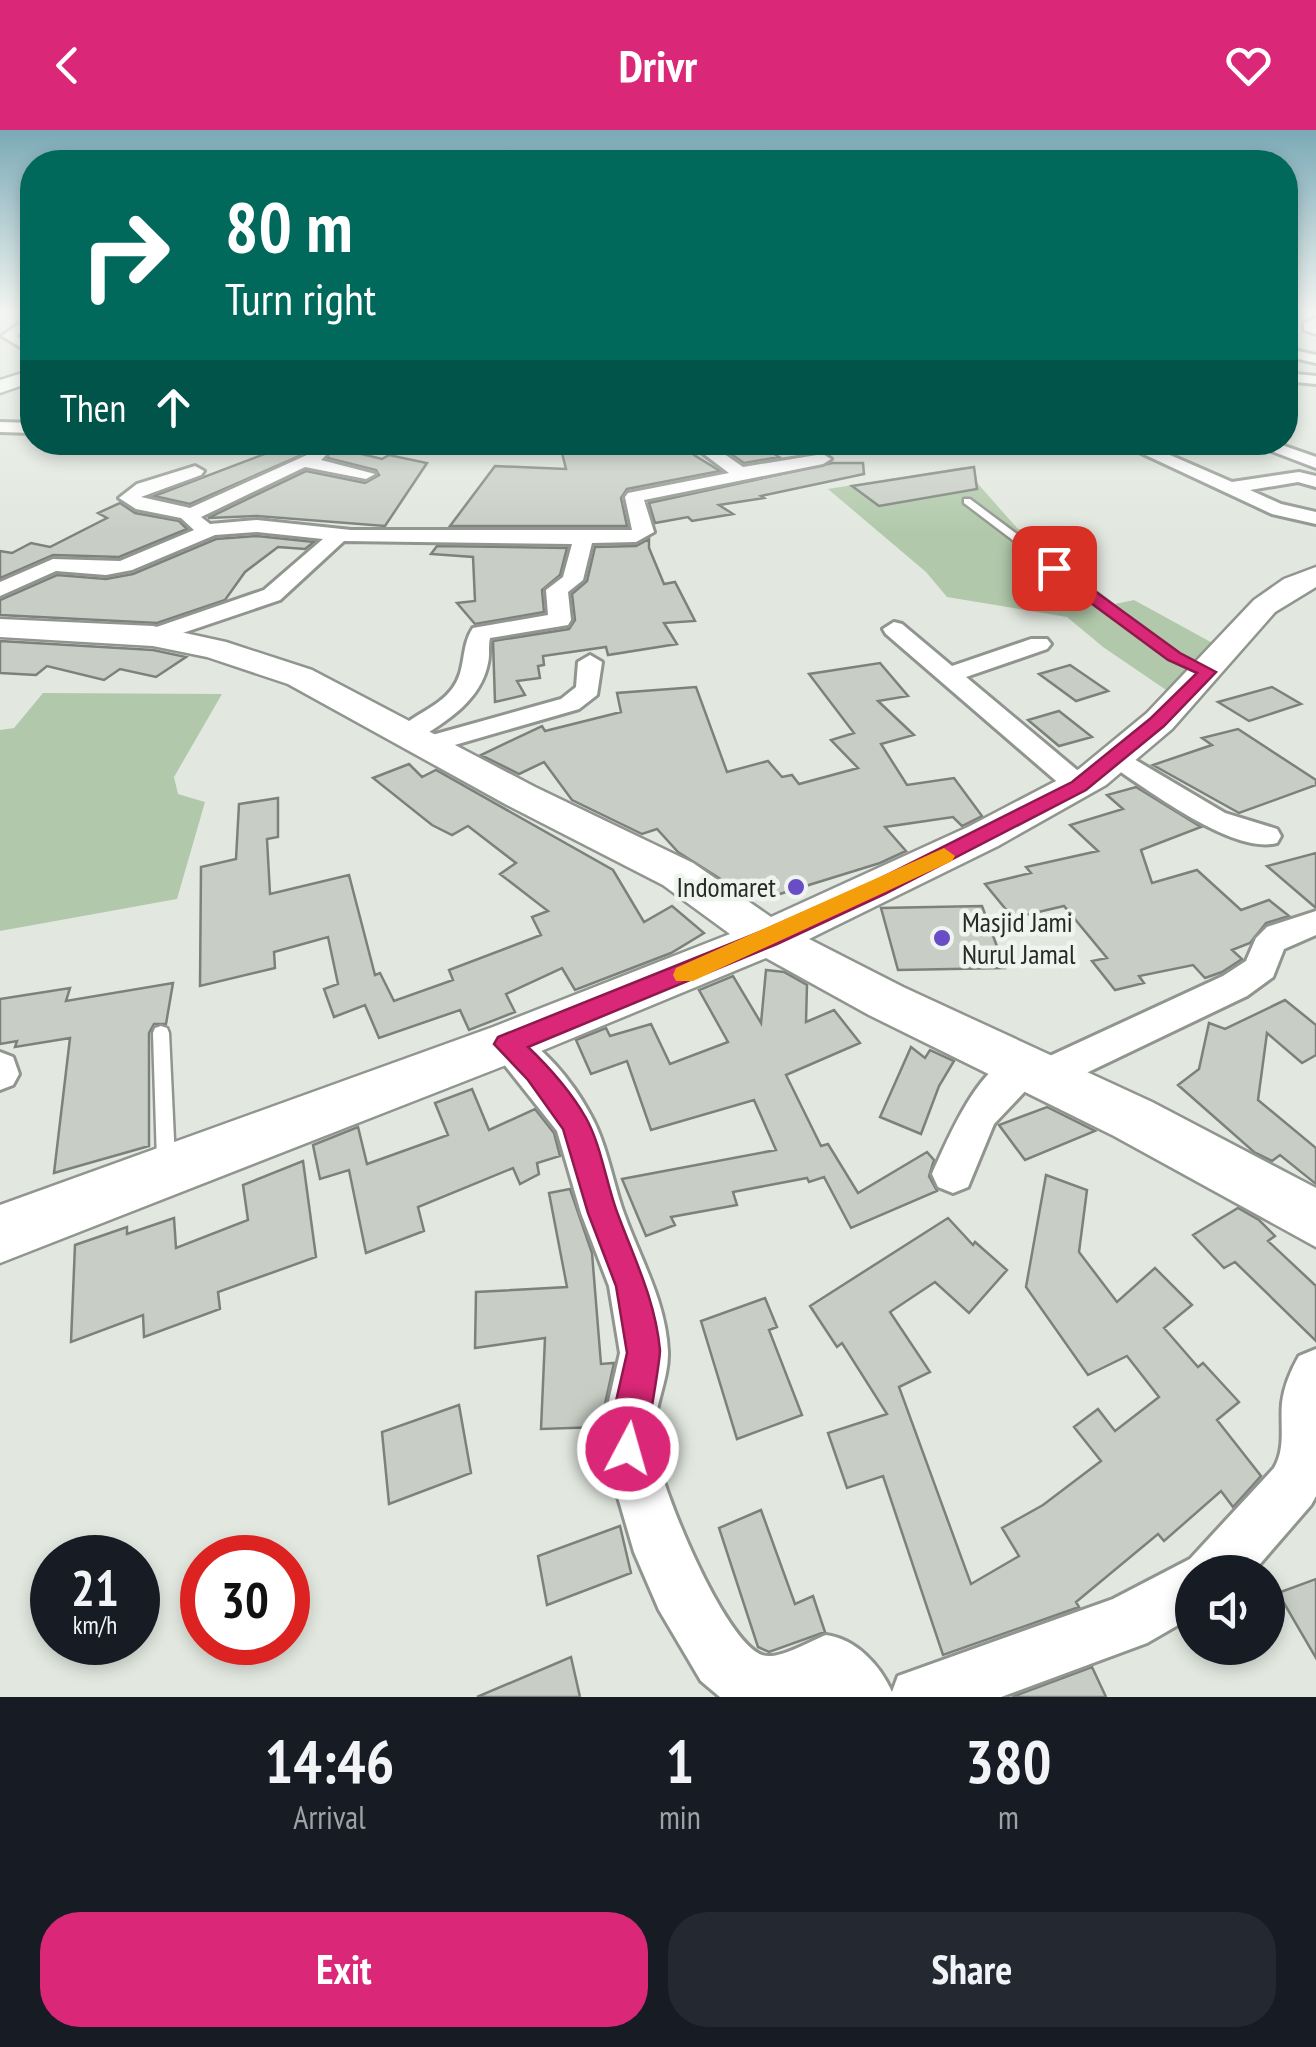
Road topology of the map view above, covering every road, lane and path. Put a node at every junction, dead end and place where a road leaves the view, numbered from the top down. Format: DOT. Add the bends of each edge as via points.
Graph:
graph roads {
  1 [pos="714,455"];
  2 [pos="1155,455"];
  3 [pos="823,459"];
  4 [pos="195,471"];
  5 [pos="366,474"];
  6 [pos="740,474"];
  7 [pos="1316,482"];
  8 [pos="1230,488"];
  9 [pos="966,501"];
  10 [pos="192,514"];
  11 [pos="1316,518"];
  12 [pos="207,530"];
  13 [pos="338,535"];
  14 [pos="583,538"];
  15 [pos="85,547"];
  16 [pos="52,564"];
  17 [pos="1316,576"];
  18 [pos="0,590"];
  19 [pos="894,629"];
  20 [pos="3,632"];
  21 [pos="153,636"];
  22 [pos="1039,644"];
  23 [pos="590,662"];
  24 [pos="1208,672"];
  25 [pos="948,675"];
  26 [pos="418,739"];
  27 [pos="1118,757"];
  28 [pos="1079,786"];
  29 [pos="1266,836"];
  30 [pos="1316,924"];
  31 [pos="768,938"];
  32 [pos="161,1033"];
  33 [pos="507,1044"];
  34 [pos="1035,1071"];
  35 [pos="166,1170"];
  36 [pos="954,1174"];
  37 [pos="1316,1218"];
  38 [pos="0,1234"];
  39 [pos="1316,1372"];
  40 [pos="1233,1555"];
  41 [pos="1175,1596"];
  42 [pos="864,1697"];
  43 [pos="920,1697"];
  1 -- 6 [label="street"];
  2 -- 8 [label="street"];
  3 -- 6 [label="street"];
  4 -- 10 [label="street" via="128,498"];
  5 -- 10 [label="street" via="311,458"];
  6 -- 14 [label="street" via="727,482 634,497 644,532"];
  7 -- 8 [label="street" via="1299,477"];
  8 -- 11 [label="street"];
  9 -- 24 [label="lane" via="1174,657"];
  10 -- 12 [label="street"];
  12 -- 13 [label="street" via="258,526"];
  12 -- 16 [label="street" via="106,570"];
  13 -- 14 [label="street"];
  13 -- 21 [label="street" via="272,595"];
  14 -- 26 [label="street" via="573,580 557,590 560,620 482,633 466,691"];
  15 -- 16 [label="street"];
  16 -- 18 [label="street"];
  17 -- 24 [label="street" via="1263,604"];
  19 -- 25 [label="street"];
  20 -- 21 [label="street"];
  21 -- 26 [label="street" via="300,678"];
  22 -- 25 [label="street"];
  23 -- 26 [label="street" via="588,690 570,704"];
  24 -- 27 [label="street"];
  25 -- 28 [label="street"];
  26 -- 31 [label="street" via="678,874"];
  27 -- 28 [label="street"];
  27 -- 29 [label="street" via="1216,820"];
  28 -- 31 [label="street"];
  30 -- 34 [label="street" via="1276,936 1265,946 1261,968 1235,986"];
  31 -- 33 [label="street"];
  31 -- 34 [label="street"];
  32 -- 35 [label="lane"];
  33 -- 35 [label="street"];
  33 -- 42 [label="street" via="575,1124 626,1268 644,1353 628,1449 660,1552 680,1590 722,1660 742,1677 773,1685 834,1665"];
  34 -- 36 [label="street" via="978,1113"];
  34 -- 37 [label="street"];
  35 -- 38 [label="street"];
  39 -- 40 [label="street" via="1304,1416 1306,1460 1250,1541"];
  41 -- 43 [label="street" via="1127,1623"];
}
